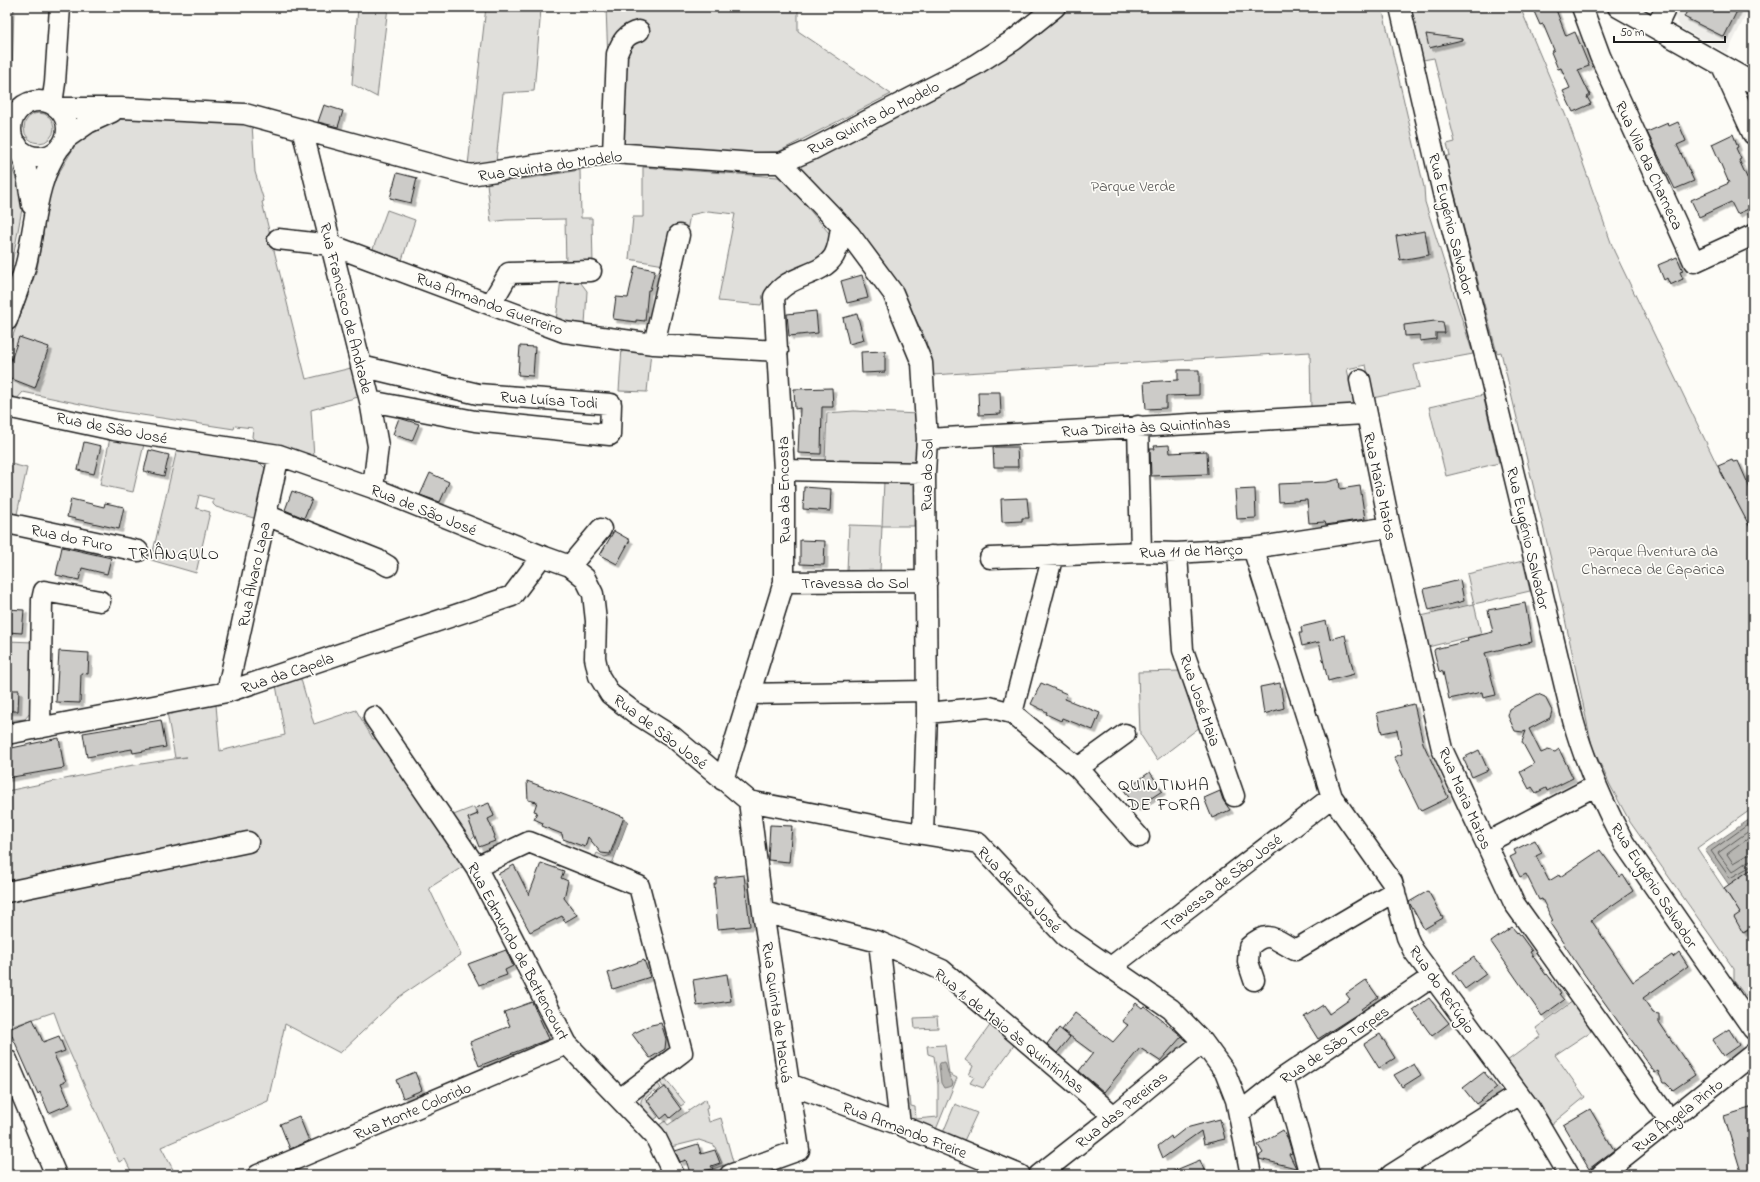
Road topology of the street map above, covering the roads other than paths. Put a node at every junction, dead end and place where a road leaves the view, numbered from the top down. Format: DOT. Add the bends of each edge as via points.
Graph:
graph roads {
  1 [pos="60,7"];
  2 [pos="1055,7"];
  3 [pos="1400,7"];
  4 [pos="1582,7"];
  5 [pos="1618,7"];
  6 [pos="1666,7"];
  7 [pos="1656,28"];
  8 [pos="639,31"];
  9 [pos="1722,66"];
  10 [pos="1753,83"];
  11 [pos="7,98"];
  12 [pos="49,104"];
  13 [pos="130,109"];
  14 [pos="302,129"];
  15 [pos="12,134"];
  16 [pos="1753,134"];
  17 [pos="63,143"];
  18 [pos="613,153"];
  19 [pos="781,163"];
  20 [pos="34,219"];
  21 [pos="842,226"];
  22 [pos="679,235"];
  23 [pos="1753,235"];
  24 [pos="278,239"];
  25 [pos="331,244"];
  26 [pos="591,271"];
  27 [pos="490,304"];
  28 [pos="7,320"];
  29 [pos="654,344"];
  30 [pos="778,351"];
  31 [pos="361,366"];
  32 [pos="1360,380"];
  33 [pos="370,401"];
  34 [pos="7,407"];
  35 [pos="1365,414"];
  36 [pos="1138,426"];
  37 [pos="928,439"];
  38 [pos="279,455"];
  39 [pos="784,470"];
  40 [pos="925,473"];
  41 [pos="373,488"];
  42 [pos="266,515"];
  43 [pos="7,523"];
  44 [pos="1390,527"];
  45 [pos="601,530"];
  46 [pos="1253,548"];
  47 [pos="138,551"];
  48 [pos="1140,552"];
  49 [pos="1177,553"];
  50 [pos="1054,555"];
  51 [pos="542,556"];
  52 [pos="990,558"];
  53 [pos="388,566"];
  54 [pos="570,566"];
  55 [pos="927,581"];
  56 [pos="784,582"];
  57 [pos="100,601"];
  58 [pos="927,691"];
  59 [pos="227,692"];
  60 [pos="749,694"];
  61 [pos="927,713"];
  62 [pos="1012,713"];
  63 [pos="374,717"];
  64 [pos="40,728"];
  65 [pos="7,734"];
  66 [pos="1126,734"];
  67 [pos="1078,768"];
  68 [pos="723,780"];
  69 [pos="1595,786"];
  70 [pos="1234,796"];
  71 [pos="1332,797"];
  72 [pos="749,800"];
  73 [pos="923,834"];
  74 [pos="1139,838"];
  75 [pos="248,842"];
  76 [pos="1486,843"];
  77 [pos="476,867"];
  78 [pos="1394,891"];
  79 [pos="7,892"];
  80 [pos="764,912"];
  81 [pos="879,942"];
  82 [pos="1111,967"];
  83 [pos="1432,977"];
  84 [pos="1254,980"];
  85 [pos="1753,1029"];
  86 [pos="1203,1042"];
  87 [pos="567,1044"];
  88 [pos="1753,1054"];
  89 [pos="7,1060"];
  90 [pos="1283,1078"];
  91 [pos="789,1084"];
  92 [pos="1520,1094"];
  93 [pos="620,1099"];
  94 [pos="1238,1113"];
  95 [pos="1114,1116"];
  96 [pos="1670,1121"];
  97 [pos="900,1125"];
  98 [pos="56,1175"];
  99 [pos="258,1175"];
  100 [pos="674,1175"];
  101 [pos="730,1175"];
  102 [pos="1020,1175"];
  103 [pos="1039,1175"];
  104 [pos="1251,1175"];
  105 [pos="1310,1175"];
  106 [pos="1391,1175"];
  107 [pos="1569,1175"];
  108 [pos="1601,1175"];
  1 -- 12 [label="street" via="55,82"];
  2 -- 19 [label="street, Rua Quinta do Modelo" via="1014,40 975,65"];
  3 -- 69 [label="street, Rua Eugénio Salvador" via="1443,193 1490,375 1573,720"];
  4 -- 23 [label="street, Rua Vila da Charneca" via="1600,56 1694,262"];
  5 -- 7 [label="street"];
  6 -- 7 [label="street"];
  7 -- 9 [label="street"];
  8 -- 18 [label="street" via="626,37 617,54"];
  9 -- 10 [label="street"];
  9 -- 16 [label="street"];
  11 -- 12 [label="street"];
  12 -- 13 [label="street, Rua Quinta do Modelo"];
  12 -- 15 [label="street" via="29,102 21,107 14,118"];
  12 -- 17 [label="street" via="66,120"];
  13 -- 14 [label="street, Rua Quinta do Modelo" via="245,114"];
  13 -- 17 [label="street, Rua Quinta do Modelo" via="112,112 95,119"];
  14 -- 18 [label="street, Rua Quinta do Modelo" via="470,176"];
  14 -- 25 [label="street, Rua Francisco de Andrade"];
  15 -- 17 [label="street" via="23,151 38,156 54,152"];
  15 -- 20 [label="street" via="25,164"];
  17 -- 20 [label="street" via="48,166"];
  18 -- 19 [label="street, Rua Quinta do Modelo" via="754,164"];
  19 -- 21 [label="street, Rua do Sol"];
  20 -- 28 [label="street" via="28,256"];
  21 -- 30 [label="street, Rua da Encosta" via="834,256 825,266 779,288 774,297"];
  21 -- 37 [label="street, Rua do Sol" via="893,293 922,363"];
  22 -- 29 [label="street"];
  24 -- 25 [label="street, Rua Armando Guerreiro"];
  25 -- 27 [label="street, Rua Armando Guerreiro"];
  25 -- 31 [label="street, Rua Francisco de Andrade"];
  26 -- 27 [label="street" via="509,273"];
  27 -- 29 [label="street, Rua Armando Guerreiro" via="564,332"];
  29 -- 30 [label="street, Rua Armando Guerreiro"];
  30 -- 39 [label="street, Rua da Encosta"];
  31 -- 33 [label="street, Rua Francisco de Andrade"];
  31 -- 33 [label="street, Rua Luísa Todi" via="478,394 611,404 610,435 475,421"];
  32 -- 35 [label="street, Rua Maria Matos"];
  33 -- 41 [label="street, Rua Francisco de Andrade" via="378,446"];
  34 -- 38 [label="street, Rua de São José" via="114,430"];
  35 -- 36 [label="street, Rua Direita às Quintinhas"];
  35 -- 44 [label="street, Rua Maria Matos"];
  36 -- 37 [label="street, Rua Direita às Quintinhas"];
  36 -- 48 [label="street"];
  37 -- 40 [label="street, Rua do Sol"];
  38 -- 41 [label="street, Rua de São José"];
  38 -- 42 [label="street, Rua Álvaro Lapa"];
  39 -- 40 [label="street"];
  39 -- 56 [label="street, Rua da Encosta"];
  40 -- 55 [label="street, Rua do Sol"];
  41 -- 51 [label="street, Rua de São José"];
  42 -- 53 [label="street"];
  42 -- 59 [label="street, Rua Álvaro Lapa"];
  43 -- 47 [label="street, Rua do Furo"];
  44 -- 46 [label="street, Rua 11 de Março"];
  44 -- 76 [label="street, Rua Maria Matos" via="1442,749"];
  45 -- 54 [label="street"];
  46 -- 49 [label="street, Rua 11 de Março"];
  46 -- 71 [label="street, Rua do Refúgio"];
  48 -- 49 [label="street, Rua 11 de Março"];
  48 -- 50 [label="street, Rua 11 de Março"];
  49 -- 70 [label="street, Rua José Maia" via="1182,650"];
  50 -- 52 [label="street, Rua 11 de Março"];
  50 -- 62 [label="street"];
  51 -- 54 [label="street, Rua de São José"];
  51 -- 59 [label="street, Rua da Capela" via="512,596"];
  54 -- 68 [label="street, Rua de São José" via="585,578 593,594 596,621 595,658 599,676 610,694 673,737"];
  55 -- 56 [label="street, Travessa do Sol"];
  55 -- 58 [label="street, Rua do Sol"];
  56 -- 60 [label="street, Rua da Encosta"];
  57 -- 64 [label="street" via="44,591"];
  58 -- 60 [label="street"];
  58 -- 61 [label="street, Rua do Sol"];
  59 -- 64 [label="street, Rua da Capela"];
  60 -- 68 [label="street, Rua da Encosta"];
  61 -- 62 [label="street" via="988,707"];
  61 -- 73 [label="street, Rua do Sol"];
  62 -- 67 [label="street"];
  63 -- 77 [label="street, Rua Edmundo de Bettencourt"];
  64 -- 65 [label="street, Rua da Capela"];
  66 -- 67 [label="street"];
  67 -- 74 [label="street"];
  68 -- 72 [label="street, Rua de São José"];
  69 -- 76 [label="street"];
  69 -- 85 [label="street, Rua Eugénio Salvador" via="1624,843"];
  71 -- 78 [label="street, Rua do Refúgio" via="1388,875"];
  71 -- 82 [label="street, Travessa de São José"];
  72 -- 73 [label="street, Rua de São José"];
  72 -- 80 [label="street, Rua Quinta de Macuá"];
  73 -- 82 [label="street, Rua de São José" via="978,843 1065,936"];
  75 -- 79 [label="street"];
  76 -- 96 [label="street, Rua Maria Matos" via="1514,903"];
  77 -- 87 [label="street, Rua Edmundo de Bettencourt"];
  77 -- 93 [label="street" via="529,842 639,886 682,1052"];
  78 -- 83 [label="street, Rua do Refúgio" via="1407,937"];
  78 -- 84 [label="street" via="1295,950 1269,936 1258,938 1249,947 1248,962"];
  80 -- 81 [label="street, Rua 1º de Maio às Quintinhas"];
  80 -- 91 [label="street, Rua Quinta de Macuá"];
  81 -- 95 [label="street, Rua 1º de Maio às Quintinhas" via="942,970"];
  81 -- 97 [label="street"];
  82 -- 86 [label="street, Rua de São José" via="1171,1009"];
  83 -- 90 [label="street, Rua de São Torpes"];
  83 -- 92 [label="street, Rua do Refúgio"];
  86 -- 94 [label="street, Rua de São José" via="1225,1072"];
  86 -- 95 [label="street, Rua das Pereiras"];
  87 -- 93 [label="street, Rua Edmundo de Bettencourt"];
  87 -- 99 [label="street, Rua Monte Colorido"];
  88 -- 96 [label="street, Rua Ângela Pinto"];
  89 -- 98 [label="street"];
  90 -- 94 [label="street, Rua de São Torpes"];
  90 -- 105 [label="street"];
  91 -- 97 [label="street, Rua Armando Freire"];
  91 -- 101 [label="street, Rua Quinta de Macuá" via="799,1150"];
  92 -- 106 [label="street"];
  92 -- 107 [label="street, Rua do Refúgio"];
  93 -- 100 [label="street, Rua Edmundo de Bettencourt" via="655,1136"];
  94 -- 104 [label="street, Rua de São José"];
  95 -- 103 [label="street, Rua das Pereiras"];
  96 -- 108 [label="street, Rua Ângela Pinto"];
  97 -- 102 [label="street, Rua Armando Freire"];
}
